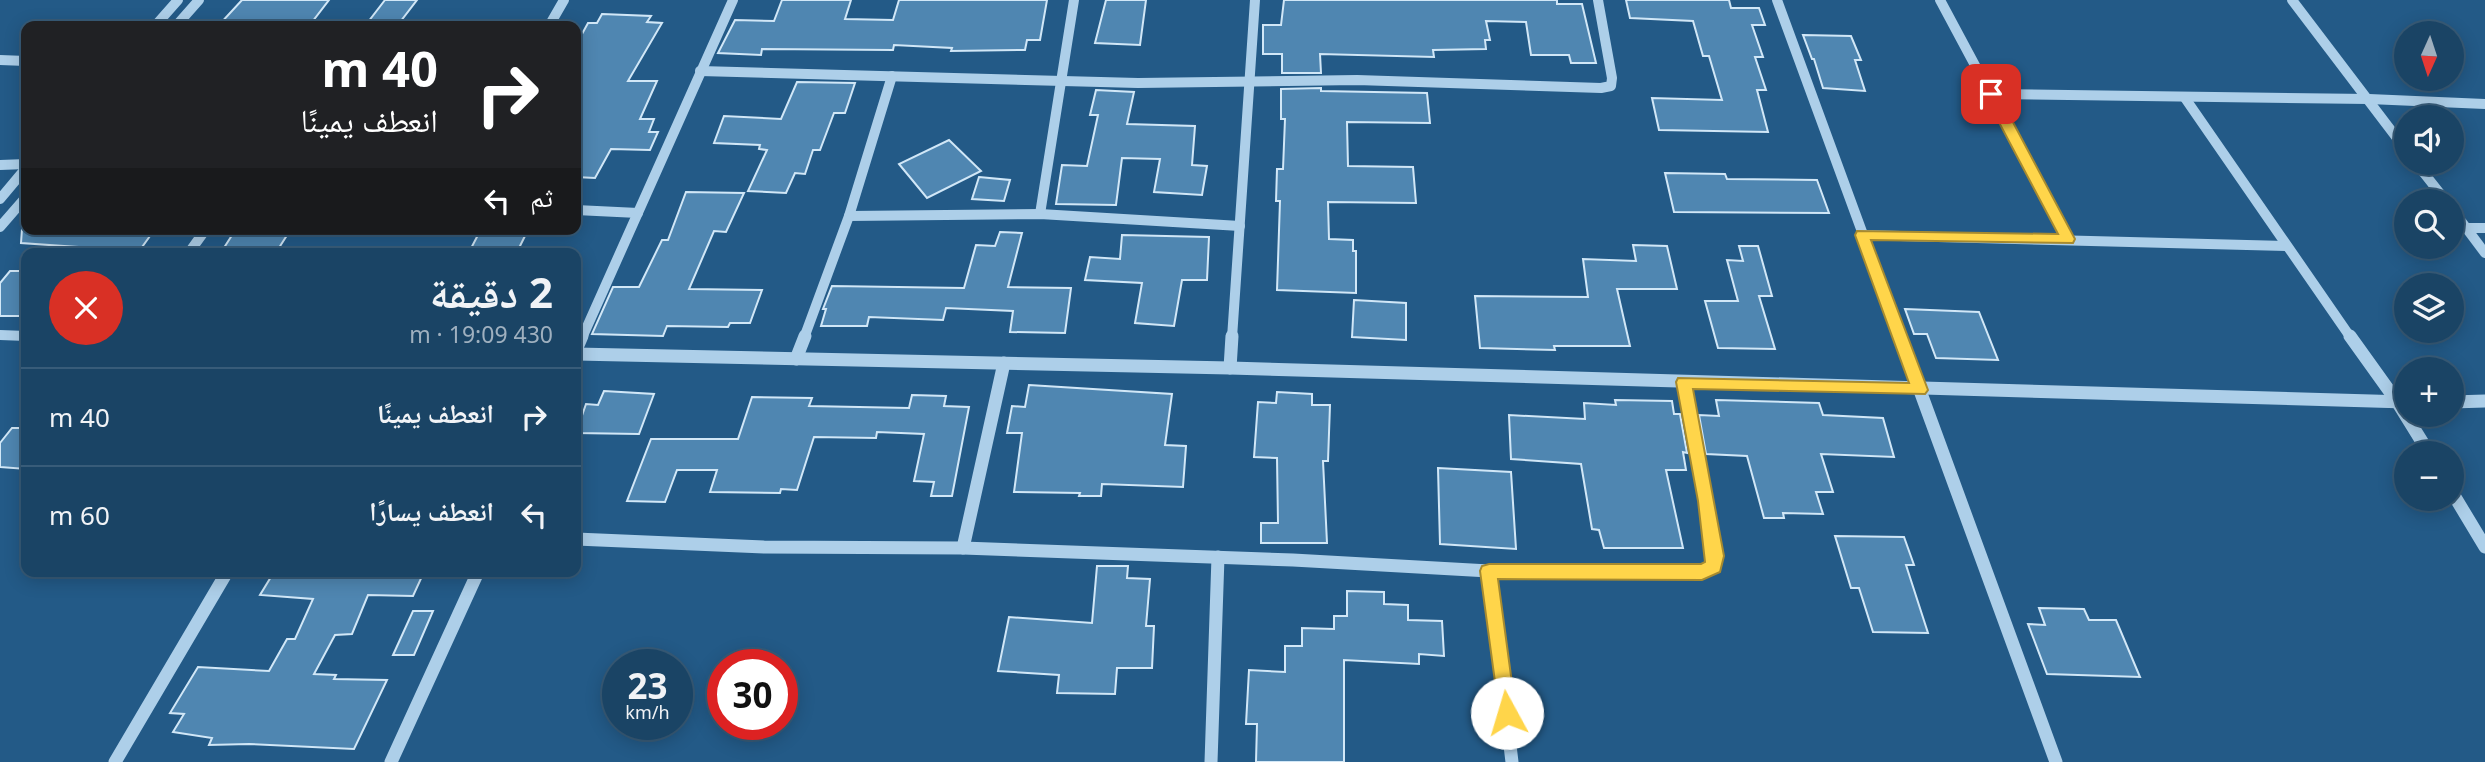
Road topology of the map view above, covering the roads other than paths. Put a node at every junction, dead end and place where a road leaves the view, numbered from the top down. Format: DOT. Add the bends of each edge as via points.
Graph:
graph roads {
  1 [pos="178,0"];
  2 [pos="199,0"];
  3 [pos="564,0"];
  4 [pos="733,0"];
  5 [pos="1074,0"];
  6 [pos="1255,0"];
  7 [pos="1598,0"];
  8 [pos="1777,0"];
  9 [pos="1940,0"];
  10 [pos="2292,0"];
  11 [pos="159,21"];
  12 [pos="180,21"];
  13 [pos="552,21"];
  14 [pos="0,60"];
  15 [pos="21,61"];
  16 [pos="700,71"];
  17 [pos="892,76"];
  18 [pos="1060,81"];
  19 [pos="1251,82"];
  20 [pos="1991,94"];
  21 [pos="2185,98"];
  22 [pos="2368,99"];
  23 [pos="2485,104"];
  24 [pos="2394,133"];
  25 [pos="0,165"];
  26 [pos="21,166"];
  27 [pos="21,172"];
  28 [pos="2425,175"];
  29 [pos="2437,189"];
  30 [pos="0,199"];
  31 [pos="21,203"];
  32 [pos="581,210"];
  33 [pos="638,213"];
  34 [pos="1040,214"];
  35 [pos="849,215"];
  36 [pos="2464,225"];
  37 [pos="1240,226"];
  38 [pos="0,227"];
  39 [pos="2466,228"];
  40 [pos="2485,228"];
  41 [pos="1862,235"];
  42 [pos="2068,239"];
  43 [pos="2286,246"];
  44 [pos="2485,253"];
  45 [pos="0,335"];
  46 [pos="21,336"];
  47 [pos="581,341"];
  48 [pos="581,352"];
  49 [pos="796,359"];
  50 [pos="1004,363"];
  51 [pos="1230,368"];
  52 [pos="1684,382"];
  53 [pos="1920,390"];
  54 [pos="2394,392"];
  55 [pos="2485,401"];
  56 [pos="2464,402"];
  57 [pos="2394,403"];
  58 [pos="2463,511"];
  59 [pos="581,539"];
  60 [pos="2485,547"];
  61 [pos="963,548"];
  62 [pos="1218,557"];
  63 [pos="1489,571"];
  64 [pos="224,577"];
  65 [pos="476,577"];
  66 [pos="115,762"];
  67 [pos="391,762"];
  68 [pos="1211,762"];
  69 [pos="1512,762"];
  70 [pos="2056,762"];
  1 -- 11 [label="street"];
  2 -- 12 [label="street"];
  3 -- 13 [label="street"];
  4 -- 16 [label="street"];
  5 -- 18 [label="street"];
  6 -- 19 [label="street"];
  7 -- 19 [label="street" via="1611,86"];
  8 -- 41 [label="street"];
  9 -- 20 [label="street"];
  10 -- 22 [label="street"];
  14 -- 15 [label="street"];
  16 -- 17 [label="street"];
  16 -- 33 [label="street"];
  17 -- 18 [label="street"];
  17 -- 35 [label="street"];
  18 -- 19 [label="street"];
  18 -- 34 [label="street"];
  19 -- 37 [label="street"];
  20 -- 21 [label="street"];
  20 -- 42 [label="street"];
  21 -- 22 [label="street"];
  21 -- 43 [label="street"];
  22 -- 23 [label="street"];
  22 -- 24 [label="street"];
  25 -- 26 [label="street"];
  27 -- 30 [label="street"];
  28 -- 29 [label="street"];
  31 -- 38 [label="street"];
  32 -- 33 [label="street"];
  33 -- 47 [label="street"];
  34 -- 35 [label="street"];
  34 -- 37 [label="street"];
  35 -- 49 [label="street"];
  36 -- 39 [label="street"];
  37 -- 51 [label="street"];
  39 -- 40 [label="street"];
  39 -- 44 [label="street"];
  41 -- 42 [label="street"];
  41 -- 53 [label="street"];
  42 -- 43 [label="street"];
  43 -- 54 [label="street"];
  45 -- 46 [label="street"];
  48 -- 49 [label="street"];
  49 -- 50 [label="street"];
  50 -- 51 [label="street"];
  50 -- 61 [label="street"];
  51 -- 52 [label="street"];
  52 -- 53 [label="street"];
  52 -- 63 [label="street" via="1707,501 1713,566 1702,572"];
  53 -- 57 [label="street"];
  53 -- 70 [label="street"];
  55 -- 56 [label="street"];
  58 -- 60 [label="street"];
  59 -- 61 [label="street" via="764,547"];
  61 -- 62 [label="street"];
  62 -- 63 [label="street"];
  62 -- 68 [label="street"];
  63 -- 69 [label="street"];
  64 -- 66 [label="street"];
  65 -- 67 [label="street"];
}
